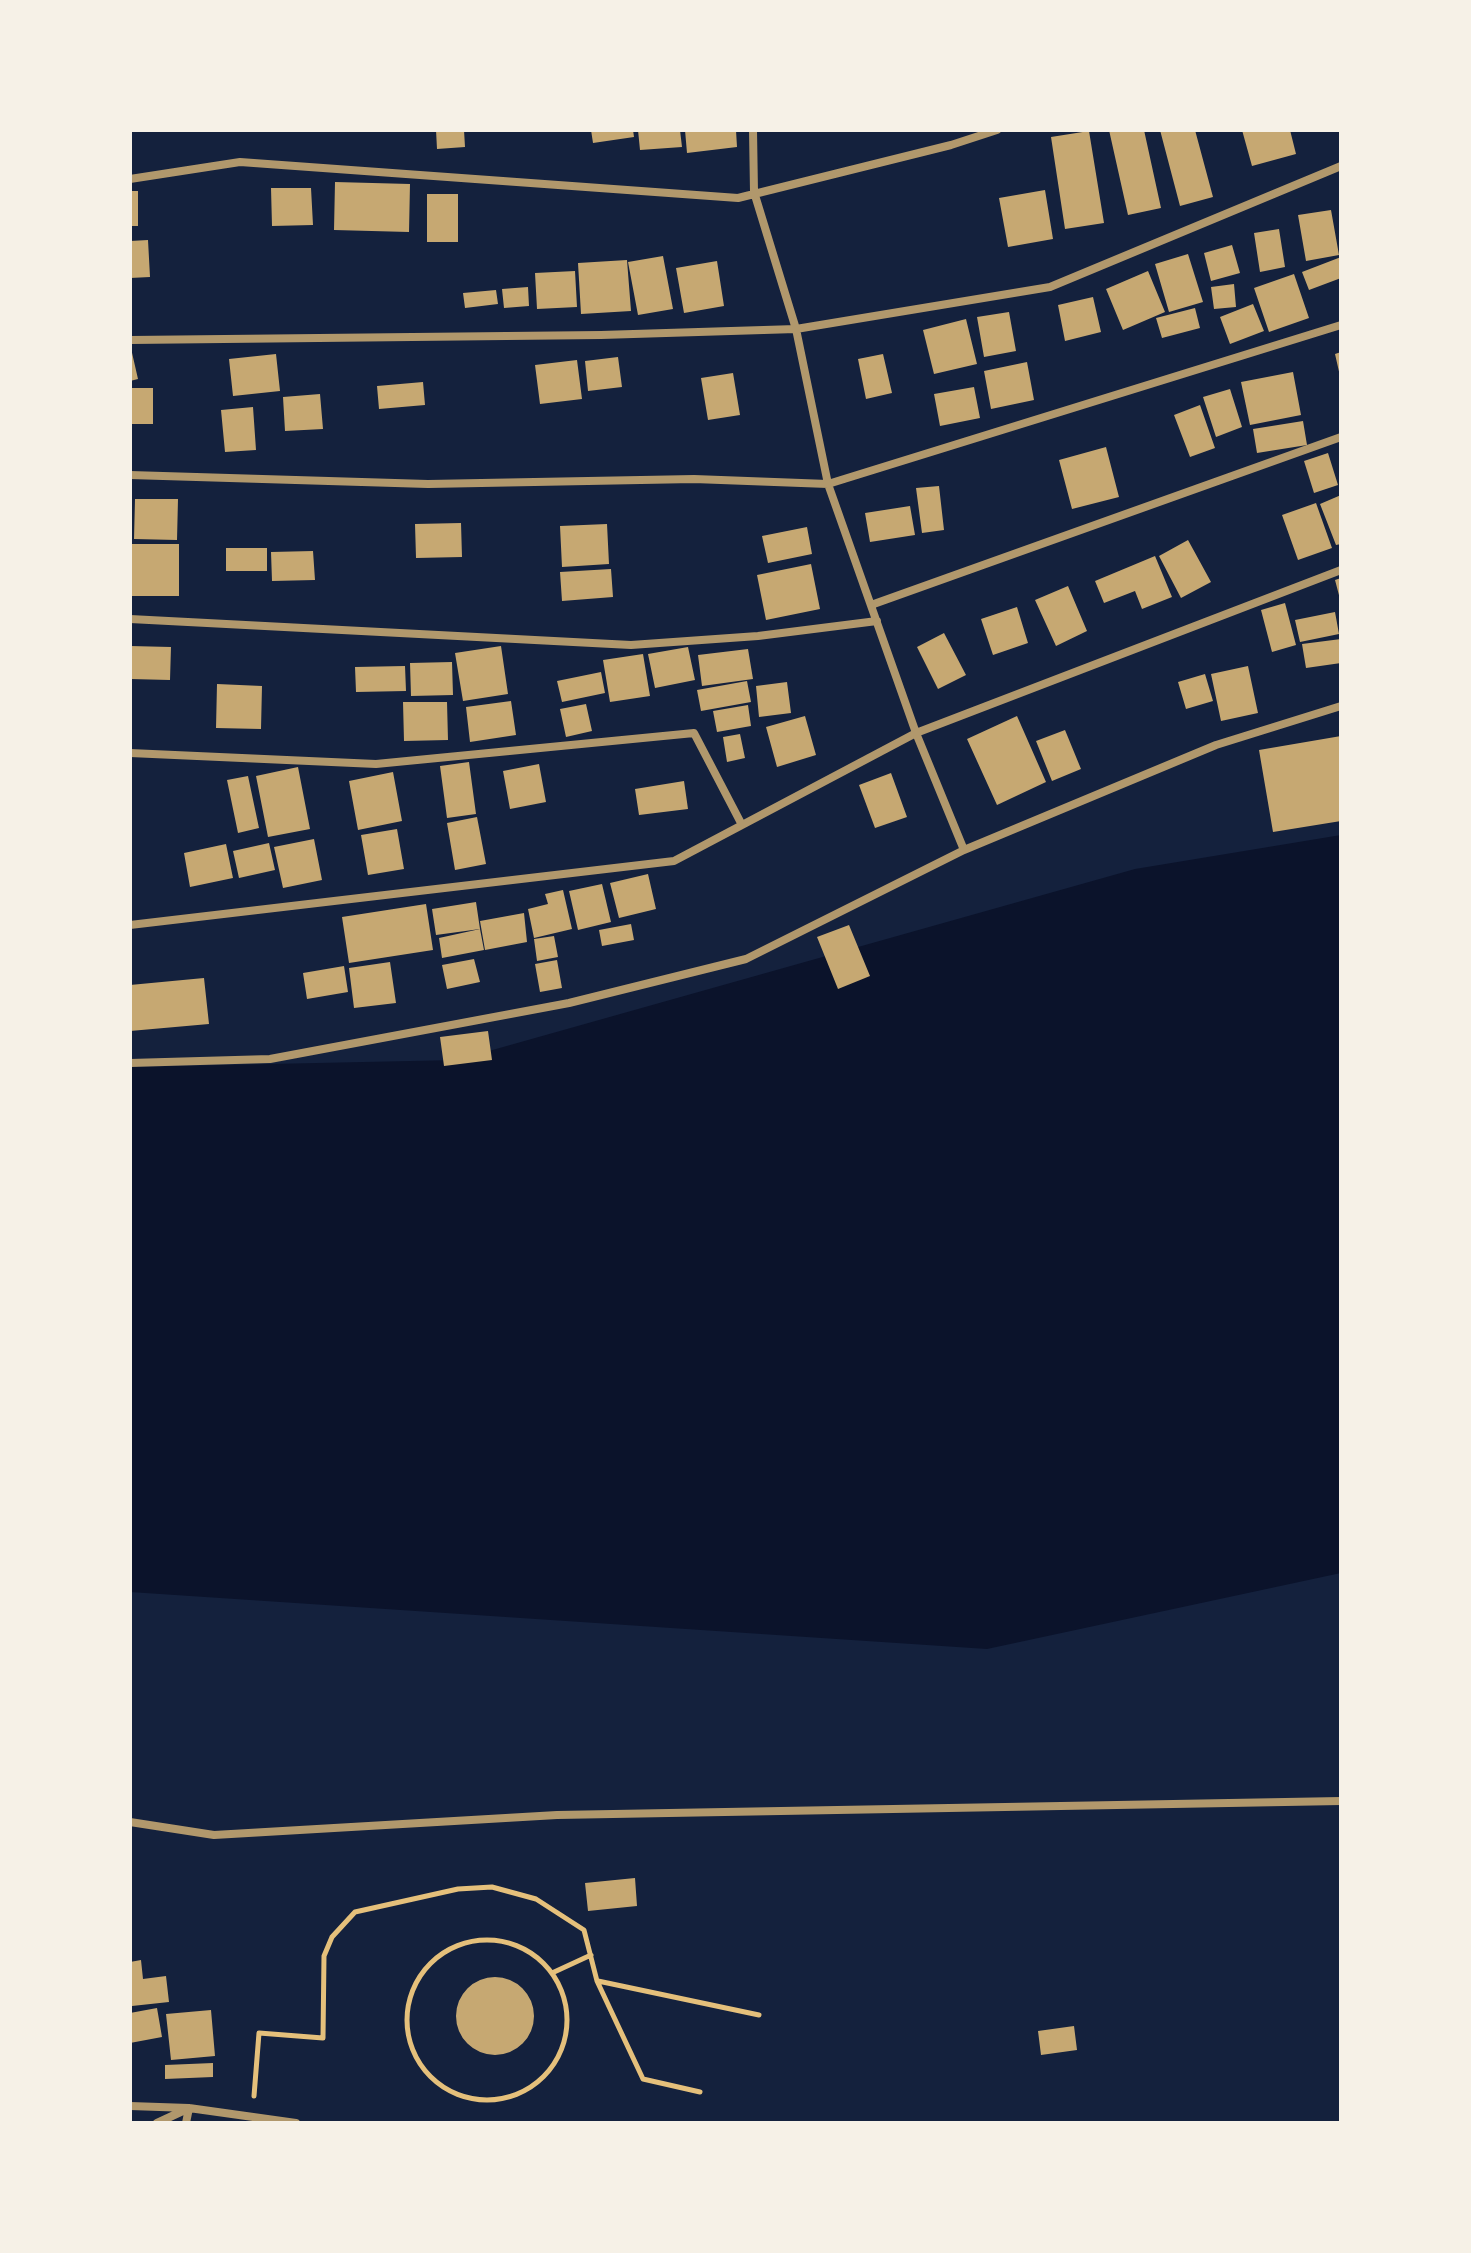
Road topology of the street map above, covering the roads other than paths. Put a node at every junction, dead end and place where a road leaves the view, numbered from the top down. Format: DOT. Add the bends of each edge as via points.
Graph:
graph roads {
  1 [pos="753,130"];
  2 [pos="997,130"];
  3 [pos="1341,166"];
  4 [pos="130,179"];
  5 [pos="754,192"];
  6 [pos="1341,325"];
  7 [pos="796,329"];
  8 [pos="130,340"];
  9 [pos="1341,437"];
  10 [pos="130,475"];
  11 [pos="828,484"];
  12 [pos="1341,570"];
  13 [pos="871,605"];
  14 [pos="130,619"];
  15 [pos="877,621"];
  16 [pos="1341,706"];
  17 [pos="916,733"];
  18 [pos="130,753"];
  19 [pos="742,825"];
  20 [pos="964,850"];
  21 [pos="130,925"];
  22 [pos="130,1063"];
  23 [pos="1341,1801"];
  24 [pos="130,1822"];
  25 [pos="130,2106"];
  26 [pos="189,2108"];
  27 [pos="157,2123"];
  28 [pos="186,2123"];
  29 [pos="296,2123"];
  1 -- 5 [label="street"];
  2 -- 5 [label="street"];
  3 -- 7 [label="street" via="1050,287"];
  4 -- 5 [label="street" via="240,162 738,198"];
  5 -- 7 [label="street"];
  6 -- 11 [label="street"];
  7 -- 8 [label="street"];
  7 -- 11 [label="street"];
  9 -- 13 [label="street"];
  10 -- 11 [label="street" via="428,484 694,479"];
  11 -- 13 [label="street"];
  12 -- 17 [label="street"];
  13 -- 15 [label="street"];
  14 -- 15 [label="street" via="631,645"];
  15 -- 17 [label="street"];
  16 -- 20 [label="street" via="1216,745"];
  17 -- 19 [label="street"];
  17 -- 20 [label="street"];
  18 -- 19 [label="street" via="376,764 694,733"];
  19 -- 21 [label="street" via="674,861"];
  20 -- 22 [label="street" via="746,959 569,1003 270,1059"];
  23 -- 24 [label="street" via="557,1815 214,1835"];
  25 -- 26 [label="street"];
  26 -- 27 [label="street"];
  26 -- 28 [label="street"];
  26 -- 29 [label="street"];
}
